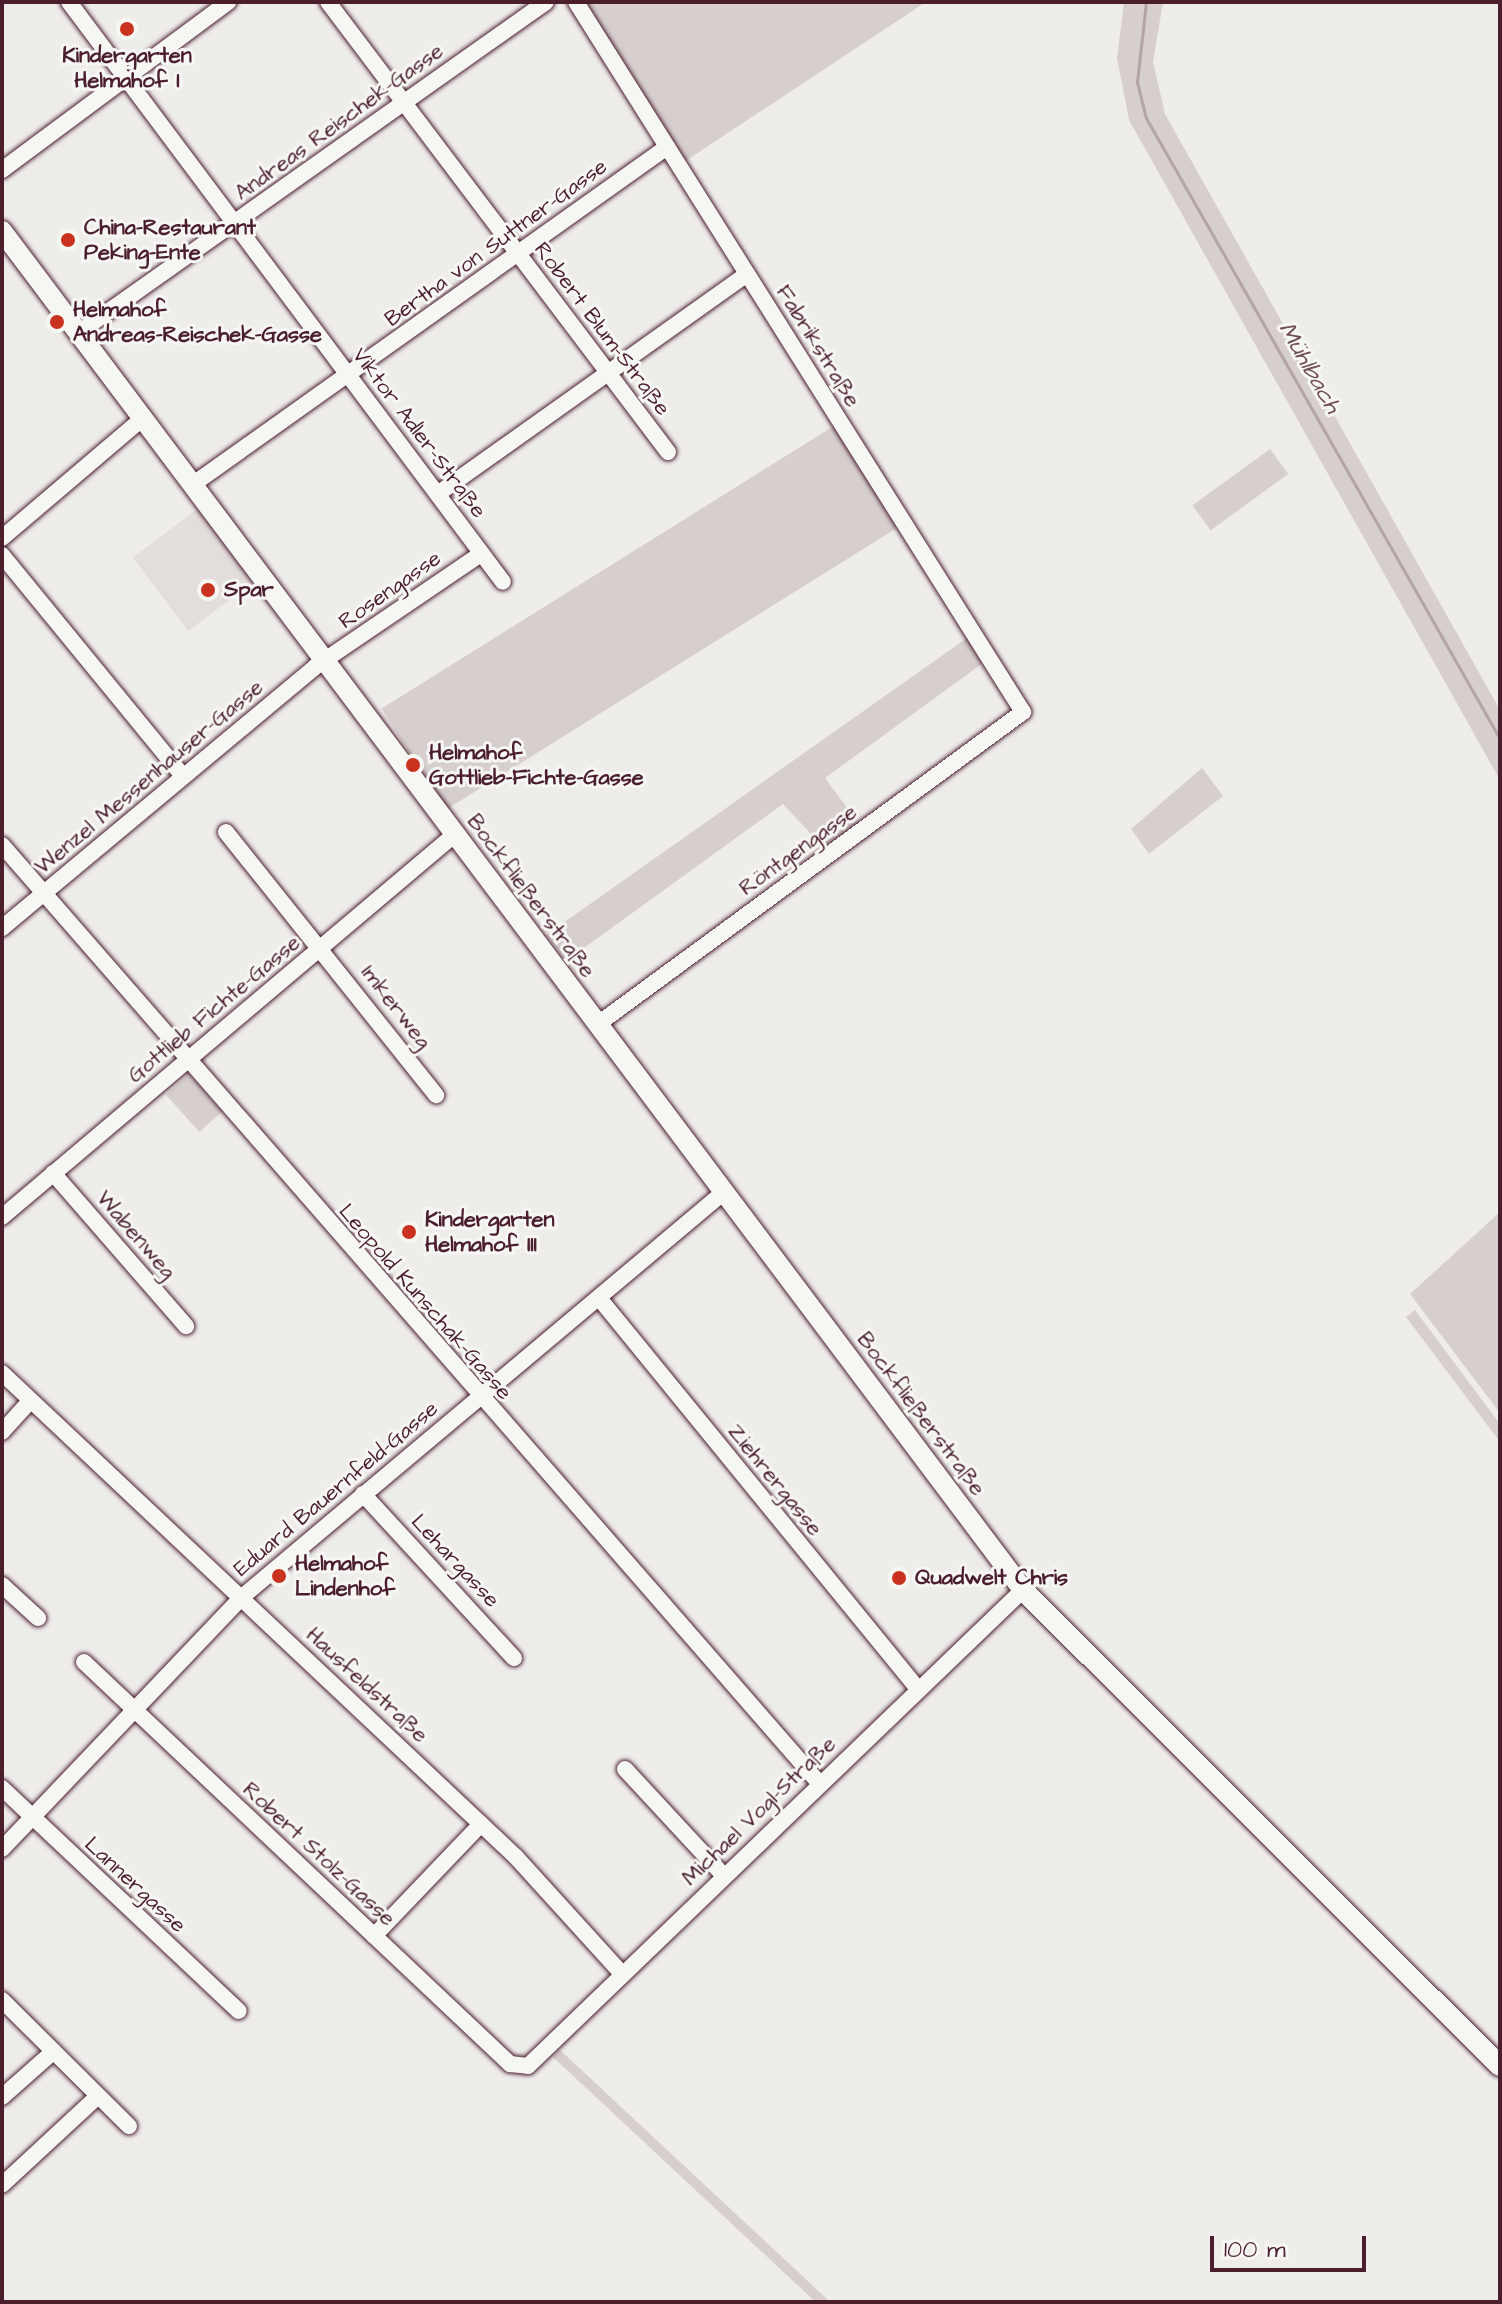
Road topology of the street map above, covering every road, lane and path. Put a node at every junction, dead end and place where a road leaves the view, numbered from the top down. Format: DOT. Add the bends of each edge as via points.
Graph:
graph roads {
  1 [pos="69,2"];
  2 [pos="228,2"];
  3 [pos="328,2"];
  4 [pos="546,2"];
  5 [pos="576,2"];
  6 [pos="127,78"];
  7 [pos="404,102"];
  8 [pos="667,147"];
  9 [pos="2,170"];
  10 [pos="235,223"];
  11 [pos="2,231"];
  12 [pos="517,254"];
  13 [pos="747,274"];
  14 [pos="78,333"];
  15 [pos="349,375"];
  16 [pos="608,375"];
  17 [pos="142,419"];
  18 [pos="668,452"];
  19 [pos="192,485"];
  20 [pos="439,493"];
  21 [pos="2,538"];
  22 [pos="481,554"];
  23 [pos="2,555"];
  24 [pos="503,582"];
  25 [pos="325,661"];
  26 [pos="1023,712"];
  27 [pos="183,776"];
  28 [pos="226,832"];
  29 [pos="454,835"];
  30 [pos="2,845"];
  31 [pos="45,894"];
  32 [pos="2,928"];
  33 [pos="322,946"];
  34 [pos="598,1024"];
  35 [pos="188,1060"];
  36 [pos="436,1095"];
  37 [pos="53,1173"];
  38 [pos="724,1192"];
  39 [pos="2,1217"];
  40 [pos="599,1298"];
  41 [pos="186,1326"];
  42 [pos="2,1373"];
  43 [pos="479,1397"];
  44 [pos="30,1401"];
  45 [pos="2,1432"];
  46 [pos="363,1494"];
  47 [pos="2,1585"];
  48 [pos="1023,1590"];
  49 [pos="242,1597"];
  50 [pos="38,1618"];
  51 [pos="514,1658"];
  52 [pos="84,1662"];
  53 [pos="918,1689"];
  54 [pos="135,1711"];
  55 [pos="625,1769"];
  56 [pos="820,1784"];
  57 [pos="2,1788"];
  58 [pos="33,1819"];
  59 [pos="481,1824"];
  60 [pos="2,1849"];
  61 [pos="723,1875"];
  62 [pos="374,1936"];
  63 [pos="621,1973"];
  64 [pos="2,2000"];
  65 [pos="239,2011"];
  66 [pos="54,2051"];
  67 [pos="528,2066"];
  68 [pos="1500,2066"];
  69 [pos="98,2096"];
  70 [pos="2,2097"];
  71 [pos="129,2126"];
  72 [pos="2,2185"];
  1 -- 6 [label="street, Viktor Adler-Straße"];
  2 -- 6 [label="street"];
  3 -- 7 [label="street, Robert Blum-Straße"];
  4 -- 7 [label="street, Andreas Reischek-Gasse"];
  5 -- 8 [label="street, Fabrikstraße"];
  6 -- 9 [label="street"];
  6 -- 10 [label="street, Viktor Adler-Straße"];
  7 -- 10 [label="street, Andreas Reischek-Gasse"];
  7 -- 12 [label="street, Robert Blum-Straße"];
  8 -- 12 [label="street, Bertha von Suttner-Gasse"];
  8 -- 13 [label="street, Fabrikstraße"];
  10 -- 14 [label="street, Andreas Reischek-Gasse"];
  10 -- 15 [label="street, Viktor Adler-Straße"];
  11 -- 14 [label="main road, Bockfließerstraße"];
  12 -- 15 [label="street, Bertha von Suttner-Gasse"];
  12 -- 16 [label="street, Robert Blum-Straße"];
  13 -- 16 [label="street"];
  13 -- 26 [label="street, Fabrikstraße"];
  14 -- 17 [label="main road, Bockfließerstraße"];
  15 -- 19 [label="street, Bertha von Suttner-Gasse"];
  15 -- 20 [label="street, Viktor Adler-Straße"];
  16 -- 18 [label="street, Robert Blum-Straße"];
  16 -- 20 [label="street"];
  17 -- 19 [label="main road, Bockfließerstraße"];
  17 -- 21 [label="street"];
  19 -- 25 [label="main road, Bockfließerstraße"];
  20 -- 22 [label="street, Viktor Adler-Straße"];
  22 -- 24 [label="street, Viktor Adler-Straße"];
  22 -- 25 [label="street, Rosengasse"];
  23 -- 27 [label="street"];
  25 -- 27 [label="street, Wenzel Messenhauser-Gasse"];
  25 -- 29 [label="main road, Bockfließerstraße"];
  26 -- 34 [label="street, Röntgengasse"];
  27 -- 31 [label="street, Wenzel Messenhauser-Gasse"];
  28 -- 33 [label="street, Imkerweg"];
  29 -- 33 [label="street, Gottlieb Fichte-Gasse"];
  29 -- 34 [label="main road, Bockfließerstraße"];
  30 -- 31 [label="street, Leopold Kunschak-Gasse"];
  31 -- 32 [label="street, Wenzel Messenhauser-Gasse"];
  31 -- 35 [label="street, Leopold Kunschak-Gasse"];
  33 -- 35 [label="street, Gottlieb Fichte-Gasse"];
  33 -- 36 [label="street, Imkerweg"];
  34 -- 38 [label="main road, Bockfließerstraße"];
  35 -- 37 [label="street, Gottlieb Fichte-Gasse"];
  35 -- 43 [label="street, Leopold Kunschak-Gasse"];
  37 -- 39 [label="street, Gottlieb Fichte-Gasse"];
  37 -- 41 [label="street, Wabenweg"];
  38 -- 40 [label="street, Eduard Bauernfeld-Gasse"];
  38 -- 48 [label="main road, Bockfließerstraße"];
  40 -- 43 [label="street, Eduard Bauernfeld-Gasse"];
  40 -- 53 [label="street, Ziehrergasse"];
  42 -- 44 [label="street, Hausfeldstraße"];
  43 -- 46 [label="street, Eduard Bauernfeld-Gasse"];
  43 -- 56 [label="street, Leopold Kunschak-Gasse"];
  44 -- 45 [label="street"];
  44 -- 49 [label="street, Hausfeldstraße"];
  46 -- 49 [label="street, Eduard Bauernfeld-Gasse"];
  46 -- 51 [label="street, Lehargasse"];
  47 -- 50 [label="street"];
  48 -- 53 [label="street, Michael Vogl-Straße"];
  48 -- 68 [label="main road, Bockfließerstraße"];
  49 -- 54 [label="street, Eduard Bauernfeld-Gasse"];
  49 -- 59 [label="street, Hausfeldstraße"];
  52 -- 54 [label="street, Robert Stolz-Gasse"];
  53 -- 56 [label="street, Michael Vogl-Straße"];
  54 -- 58 [label="street, Eduard Bauernfeld-Gasse"];
  54 -- 62 [label="street, Robert Stolz-Gasse"];
  55 -- 61 [label="street"];
  56 -- 61 [label="street, Michael Vogl-Straße"];
  57 -- 58 [label="street, Lannergasse"];
  58 -- 60 [label="street, Eduard Bauernfeld-Gasse"];
  58 -- 65 [label="street, Lannergasse"];
  59 -- 62 [label="street"];
  59 -- 63 [label="street, Hausfeldstraße"];
  61 -- 63 [label="street, Michael Vogl-Straße"];
  62 -- 67 [label="street, Robert Stolz-Gasse" via="510,2064"];
  63 -- 67 [label="street, Michael Vogl-Straße"];
  64 -- 66 [label="street"];
  66 -- 69 [label="street"];
  66 -- 70 [label="street"];
  69 -- 71 [label="street"];
  69 -- 72 [label="street"];
}
